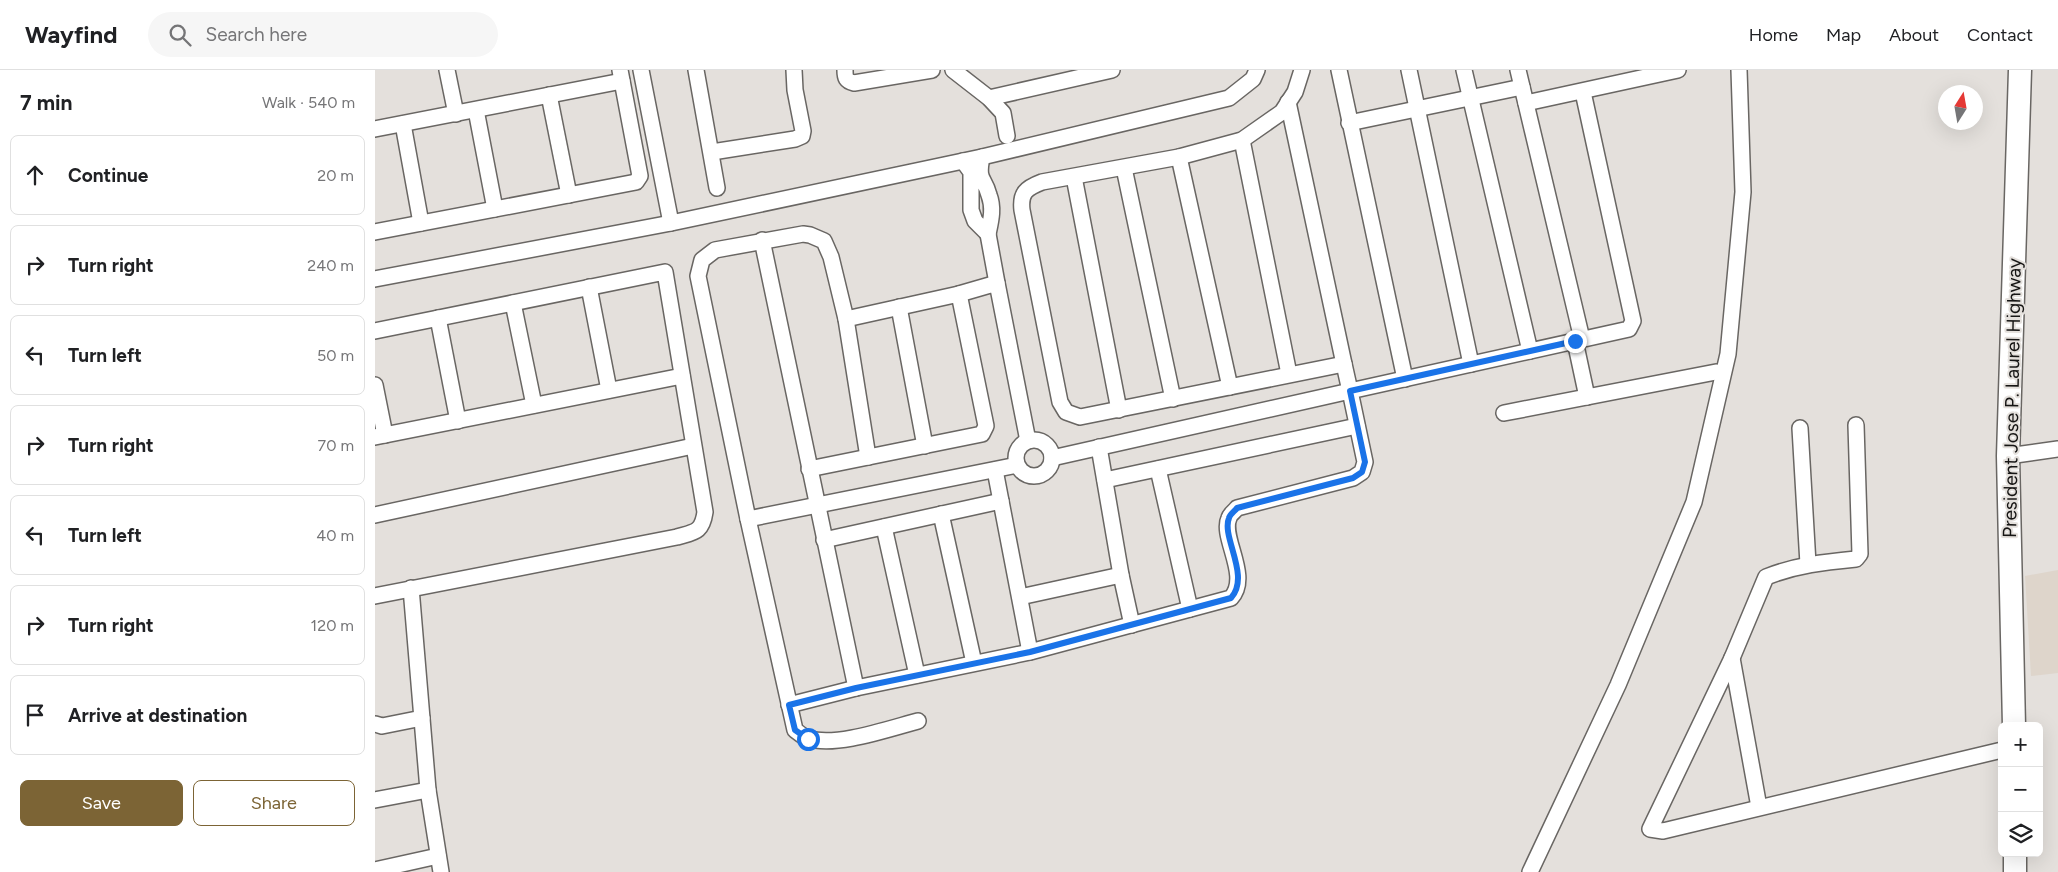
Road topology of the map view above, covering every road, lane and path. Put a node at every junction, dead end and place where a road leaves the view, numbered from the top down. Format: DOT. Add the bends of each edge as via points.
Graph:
graph roads {
  1 [pos="447,70"];
  2 [pos="641,70"];
  3 [pos="696,70"];
  4 [pos="794,70"];
  5 [pos="845,70"];
  6 [pos="932,70"];
  7 [pos="953,70"];
  8 [pos="1112,70"];
  9 [pos="1257,70"];
  10 [pos="1303,70"];
  11 [pos="1339,70"];
  12 [pos="1409,70"];
  13 [pos="1465,70"];
  14 [pos="1519,70"];
  15 [pos="1678,70"];
  16 [pos="1739,70"];
  17 [pos="2020,70"];
  18 [pos="621,76"];
  19 [pos="1522,87"];
  20 [pos="1583,92"];
  21 [pos="549,95"];
  22 [pos="989,98"];
  23 [pos="1471,98"];
  24 [pos="1288,102"];
  25 [pos="1526,103"];
  26 [pos="1418,109"];
  27 [pos="476,110"];
  28 [pos="456,114"];
  29 [pos="403,124"];
  30 [pos="1349,124"];
  31 [pos="375,129"];
  32 [pos="1007,136"];
  33 [pos="1242,140"];
  34 [pos="711,152"];
  35 [pos="982,157"];
  36 [pos="1179,158"];
  37 [pos="963,161"];
  38 [pos="1124,168"];
  39 [pos="1074,177"];
  40 [pos="717,188"];
  41 [pos="569,195"];
  42 [pos="495,209"];
  43 [pos="421,223"];
  44 [pos="671,223"];
  45 [pos="375,232"];
  46 [pos="988,234"];
  47 [pos="762,240"];
  48 [pos="375,279"];
  49 [pos="997,283"];
  50 [pos="589,287"];
  51 [pos="959,294"];
  52 [pos="513,303"];
  53 [pos="899,307"];
  54 [pos="438,318"];
  55 [pos="846,319"];
  56 [pos="375,331"];
  57 [pos="1579,340"];
  58 [pos="1530,351"];
  59 [pos="1344,364"];
  60 [pos="1471,364"];
  61 [pos="1716,372"];
  62 [pos="1289,374"];
  63 [pos="681,376"];
  64 [pos="1405,379"];
  65 [pos="375,385"];
  66 [pos="1230,387"];
  67 [pos="609,390"];
  68 [pos="1350,391"];
  69 [pos="1587,397"];
  70 [pos="1173,399"];
  71 [pos="535,405"];
  72 [pos="1119,410"];
  73 [pos="1504,413"];
  74 [pos="458,421"];
  75 [pos="1856,425"];
  76 [pos="1357,426"];
  77 [pos="1800,428"];
  78 [pos="380,436"];
  79 [pos="1028,441"];
  80 [pos="693,446"];
  81 [pos="925,446"];
  82 [pos="1099,447"];
  83 [pos="2058,449"];
  84 [pos="2008,456"];
  85 [pos="868,457"];
  86 [pos="1052,458"];
  87 [pos="1017,465"];
  88 [pos="809,469"];
  89 [pos="1158,469"];
  90 [pos="995,470"];
  91 [pos="1105,480"];
  92 [pos="1001,501"];
  93 [pos="816,505"];
  94 [pos="941,514"];
  95 [pos="375,515"];
  96 [pos="748,519"];
  97 [pos="884,527"];
  98 [pos="824,540"];
  99 [pos="1809,564"];
  100 [pos="1121,576"];
  101 [pos="411,588"];
  102 [pos="375,596"];
  103 [pos="1019,597"];
  104 [pos="1190,609"];
  105 [pos="1132,625"];
  106 [pos="1030,652"];
  107 [pos="1732,658"];
  108 [pos="974,663"];
  109 [pos="917,675"];
  110 [pos="856,688"];
  111 [pos="789,705"];
  112 [pos="422,718"];
  113 [pos="918,721"];
  114 [pos="2013,722"];
  115 [pos="375,724"];
  116 [pos="1998,751"];
  117 [pos="428,790"];
  118 [pos="375,800"];
  119 [pos="1759,807"];
  120 [pos="438,856"];
  121 [pos="2015,857"];
  122 [pos="375,870"];
  123 [pos="441,872"];
  124 [pos="1530,872"];
  125 [pos="2015,872"];
  1 -- 28 [label="street"];
  2 -- 44 [label="street"];
  3 -- 34 [label="street"];
  4 -- 34 [label="street" via="802,136"];
  5 -- 6 [label="street" via="845,78 854,83"];
  7 -- 22 [label="street"];
  8 -- 22 [label="street"];
  9 -- 35 [label="street" via="1253,79 1229,98"];
  10 -- 24 [label="street"];
  11 -- 30 [label="street"];
  12 -- 26 [label="street"];
  13 -- 23 [label="street"];
  14 -- 19 [label="street"];
  15 -- 20 [label="street"];
  16 -- 124 [label="street" via="1743,192 1728,354 1695,502 1618,685"];
  17 -- 84 [label="highway, President Jose P. Laurel Highway"];
  18 -- 21 [label="street"];
  18 -- 41 [label="street" via="640,176 636,182"];
  19 -- 23 [label="street"];
  19 -- 25 [label="street"];
  20 -- 25 [label="street"];
  20 -- 57 [label="street" via="1633,321 1629,329"];
  21 -- 27 [label="street"];
  21 -- 41 [label="street"];
  22 -- 32 [label="street" via="1003,113"];
  23 -- 26 [label="street"];
  23 -- 58 [label="street"];
  24 -- 33 [label="street" via="1282,112"];
  24 -- 59 [label="street"];
  25 -- 57 [label="street"];
  26 -- 30 [label="street"];
  26 -- 60 [label="street"];
  27 -- 28 [label="street"];
  27 -- 42 [label="street"];
  28 -- 29 [label="street"];
  29 -- 31 [label="street"];
  29 -- 43 [label="street"];
  30 -- 64 [label="street"];
  33 -- 36 [label="street"];
  33 -- 62 [label="street"];
  34 -- 40 [label="street"];
  35 -- 37 [label="street"];
  35 -- 46 [label="street" via="979,171 992,204"];
  36 -- 38 [label="street"];
  36 -- 66 [label="street"];
  37 -- 44 [label="street"];
  37 -- 46 [label="street" via="971,172 971,210 975,220"];
  38 -- 39 [label="street"];
  38 -- 70 [label="street"];
  39 -- 72 [label="street"];
  39 -- 72 [label="street" via="1042,182 1028,188 1023,194 1022,210 1060,402 1066,412 1080,417"];
  41 -- 42 [label="street"];
  42 -- 43 [label="street"];
  43 -- 45 [label="street"];
  44 -- 48 [label="street"];
  46 -- 49 [label="street"];
  47 -- 55 [label="street" via="803,234 824,242 831,257"];
  47 -- 88 [label="street"];
  47 -- 96 [label="street" via="715,250 702,260 698,276"];
  49 -- 51 [label="street"];
  49 -- 79 [label="street"];
  50 -- 52 [label="street"];
  50 -- 63 [label="street" via="665,272"];
  50 -- 67 [label="street"];
  51 -- 53 [label="street"];
  51 -- 81 [label="street" via="986,426 982,434"];
  52 -- 54 [label="street"];
  52 -- 71 [label="street"];
  53 -- 55 [label="street"];
  53 -- 81 [label="street"];
  54 -- 56 [label="street"];
  54 -- 74 [label="street"];
  55 -- 85 [label="street"];
  57 -- 58 [label="street"];
  57 -- 69 [label="street"];
  58 -- 60 [label="street"];
  59 -- 62 [label="street"];
  59 -- 68 [label="street"];
  60 -- 64 [label="street"];
  61 -- 69 [label="street"];
  62 -- 66 [label="street"];
  63 -- 67 [label="street"];
  63 -- 80 [label="street"];
  64 -- 68 [label="street"];
  65 -- 78 [label="street"];
  66 -- 70 [label="street"];
  67 -- 71 [label="street"];
  68 -- 76 [label="street"];
  68 -- 82 [label="street"];
  69 -- 73 [label="street"];
  70 -- 72 [label="street"];
  71 -- 74 [label="street"];
  74 -- 78 [label="street"];
  75 -- 99 [label="street" via="1860,554 1856,560"];
  76 -- 89 [label="street"];
  76 -- 104 [label="street" via="1365,462 1362,472 1353,478 1237,508 1229,518 1228,527 1238,583 1236,593 1231,598"];
  77 -- 99 [label="street"];
  79 -- 86 [label="street" via="1044,444"];
  79 -- 87 [label="street" via="1019,448 1015,459"];
  80 -- 95 [label="street"];
  80 -- 101 [label="street" via="705,512 704,524 697,531 677,538"];
  81 -- 85 [label="street"];
  82 -- 86 [label="street"];
  82 -- 91 [label="street"];
  83 -- 84 [label="street"];
  84 -- 114 [label="highway, President Jose P. Laurel Highway"];
  85 -- 88 [label="street"];
  86 -- 87 [label="street" via="1045,473 1035,476 1024,473"];
  87 -- 90 [label="street"];
  88 -- 93 [label="street"];
  89 -- 91 [label="street"];
  89 -- 104 [label="street"];
  90 -- 92 [label="street"];
  90 -- 93 [label="street"];
  91 -- 100 [label="street"];
  92 -- 94 [label="street"];
  92 -- 103 [label="street"];
  93 -- 96 [label="street"];
  93 -- 98 [label="street"];
  94 -- 97 [label="street"];
  94 -- 108 [label="street"];
  96 -- 111 [label="street"];
  97 -- 98 [label="street"];
  97 -- 109 [label="street"];
  98 -- 110 [label="street"];
  99 -- 107 [label="street" via="1766,576"];
  100 -- 103 [label="street"];
  100 -- 105 [label="street"];
  101 -- 102 [label="street"];
  101 -- 112 [label="street"];
  103 -- 106 [label="street"];
  104 -- 105 [label="street"];
  105 -- 106 [label="street"];
  106 -- 108 [label="street"];
  107 -- 119 [label="street"];
  107 -- 119 [label="street" via="1650,829 1663,831"];
  108 -- 109 [label="street"];
  109 -- 110 [label="street"];
  110 -- 111 [label="street"];
  111 -- 113 [label="street" via="795,730 808,739 851,738"];
  112 -- 115 [label="street" via="382,726"];
  112 -- 117 [label="street"];
  116 -- 119 [label="street"];
  117 -- 118 [label="street"];
  117 -- 120 [label="street"];
  120 -- 122 [label="street"];
  120 -- 123 [label="street"];
  121 -- 125 [label="highway"];
}
